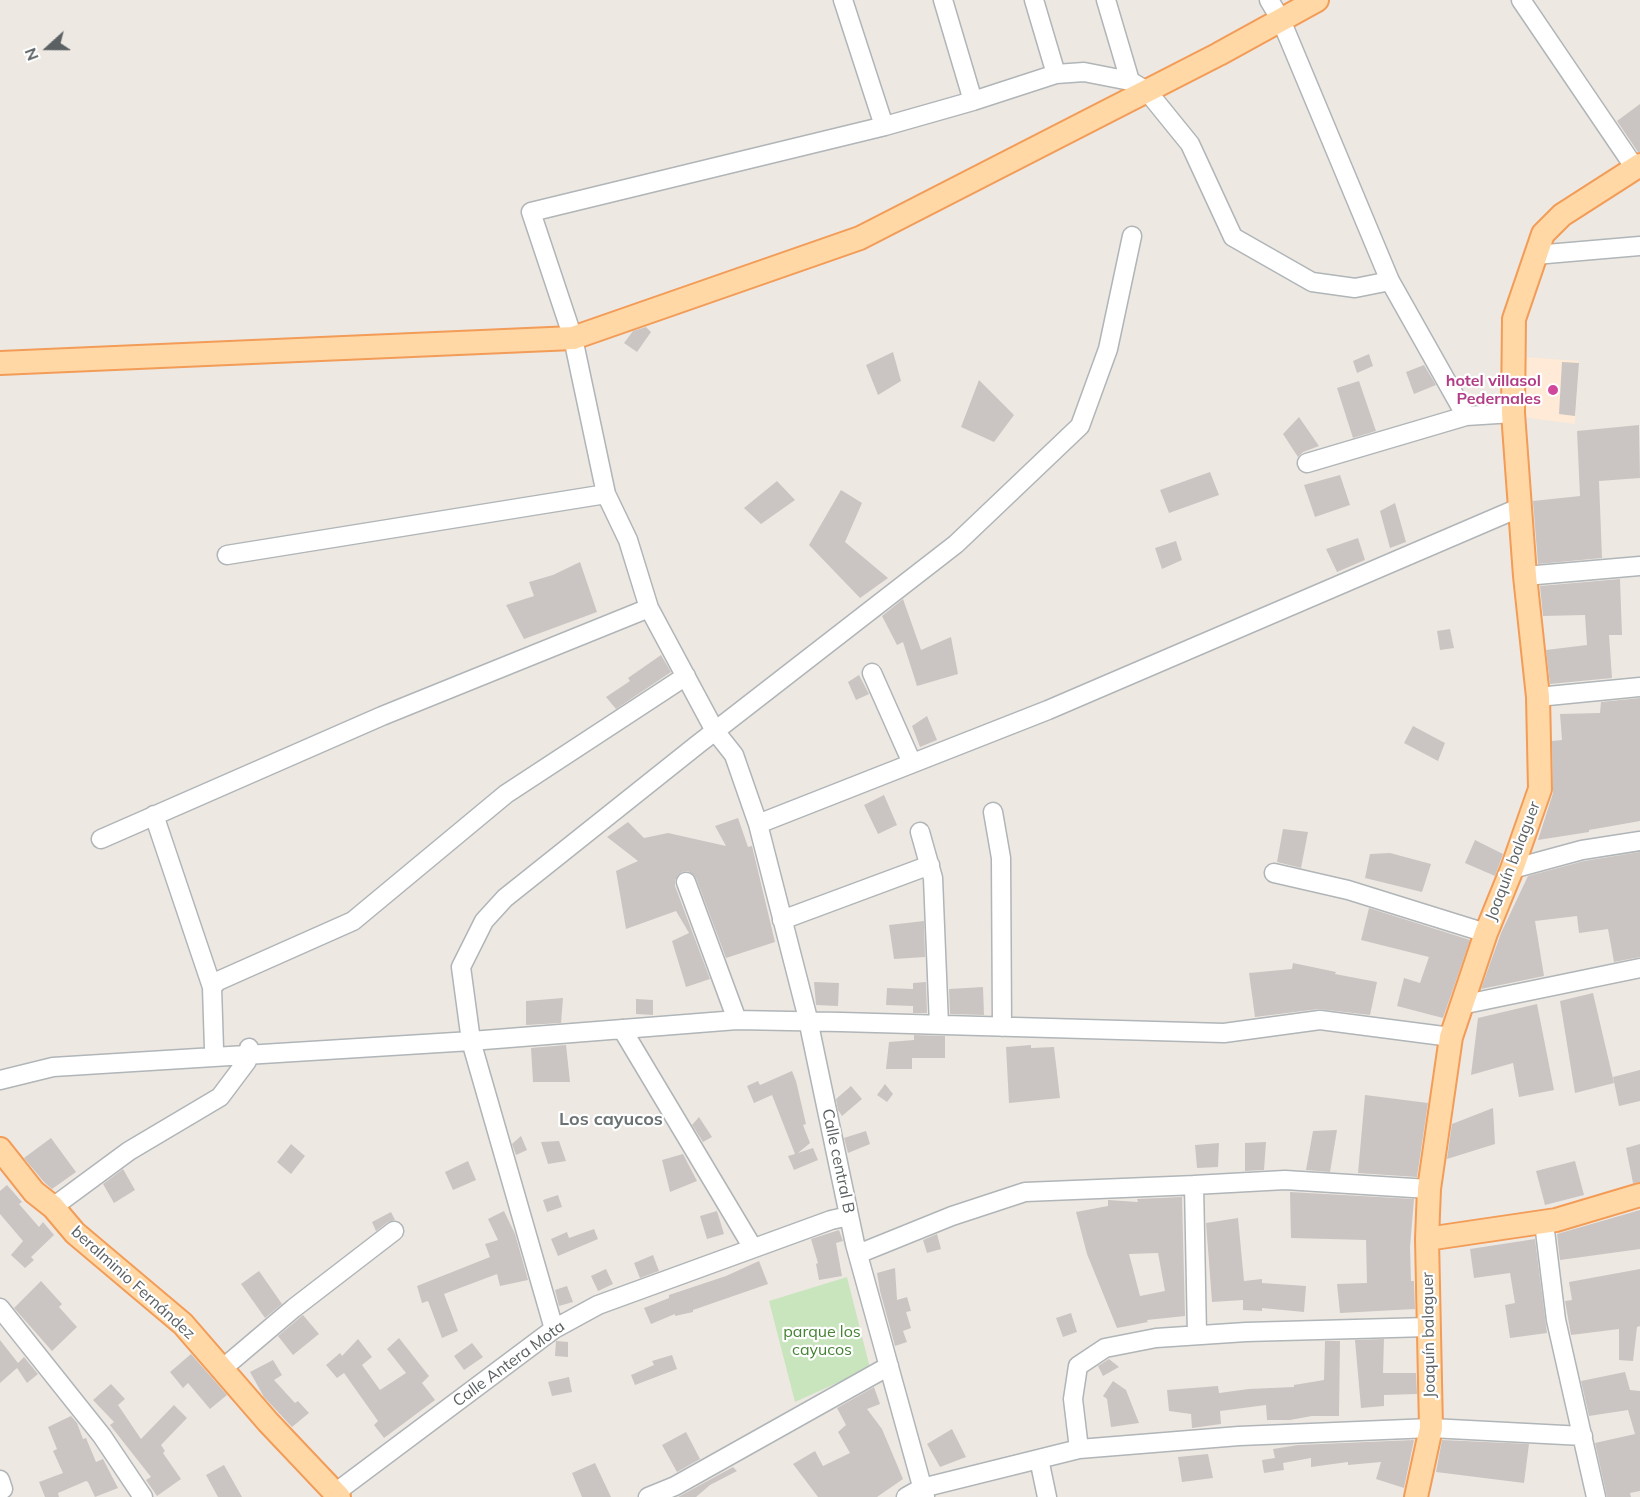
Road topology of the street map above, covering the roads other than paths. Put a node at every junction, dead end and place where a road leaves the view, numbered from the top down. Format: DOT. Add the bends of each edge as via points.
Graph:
graph roads {
  1 [pos="843,0"];
  2 [pos="943,0"];
  3 [pos="1034,0"];
  4 [pos="1106,0"];
  5 [pos="1269,0"];
  6 [pos="1317,0"];
  7 [pos="1521,0"];
  8 [pos="1281,20"];
  9 [pos="1056,74"];
  10 [pos="1139,86"];
  11 [pos="973,101"];
  12 [pos="884,126"];
  13 [pos="1638,166"];
  14 [pos="1132,236"];
  15 [pos="1640,246"];
  16 [pos="1535,255"];
  17 [pos="1390,281"];
  18 [pos="573,338"];
  19 [pos="0,363"];
  20 [pos="1513,413"];
  21 [pos="1466,416"];
  22 [pos="1307,463"];
  23 [pos="606,495"];
  24 [pos="1521,507"];
  25 [pos="227,555"];
  26 [pos="1640,566"];
  27 [pos="1525,576"];
  28 [pos="649,608"];
  29 [pos="872,673"];
  30 [pos="686,675"];
  31 [pos="1640,687"];
  32 [pos="1538,697"];
  33 [pos="715,731"];
  34 [pos="912,763"];
  35 [pos="993,812"];
  36 [pos="154,815"];
  37 [pos="758,824"];
  38 [pos="920,832"];
  39 [pos="100,839"];
  40 [pos="1640,841"];
  41 [pos="930,865"];
  42 [pos="1512,869"];
  43 [pos="1274,873"];
  44 [pos="686,882"];
  45 [pos="782,920"];
  46 [pos="1486,933"];
  47 [pos="1640,968"];
  48 [pos="212,987"];
  49 [pos="1461,1005"];
  50 [pos="737,1020"];
  51 [pos="939,1025"];
  52 [pos="1002,1027"];
  53 [pos="622,1029"];
  54 [pos="1451,1037"];
  55 [pos="471,1041"];
  56 [pos="249,1048"];
  57 [pos="214,1050"];
  58 [pos="0,1080"];
  59 [pos="0,1150"];
  60 [pos="1196,1185"];
  61 [pos="1429,1189"];
  62 [pos="1640,1195"];
  63 [pos="53,1207"];
  64 [pos="849,1216"];
  65 [pos="1544,1222"];
  66 [pos="394,1231"];
  67 [pos="1427,1239"];
  68 [pos="753,1248"];
  69 [pos="858,1254"];
  70 [pos="0,1308"];
  71 [pos="1428,1327"];
  72 [pos="554,1329"];
  73 [pos="1197,1335"];
  74 [pos="889,1366"];
  75 [pos="222,1369"];
  76 [pos="1431,1428"];
  77 [pos="1583,1436"];
  78 [pos="1079,1449"];
  79 [pos="1039,1459"];
  80 [pos="924,1492"];
  81 [pos="332,1496"];
  82 [pos="143,1497"];
  83 [pos="648,1497"];
  84 [pos="906,1497"];
  85 [pos="1047,1497"];
  86 [pos="1416,1497"];
  87 [pos="1596,1497"];
  1 -- 12 [label="street"];
  2 -- 11 [label="street"];
  3 -- 9 [label="street"];
  4 -- 10 [label="street"];
  5 -- 8 [label="street"];
  6 -- 8 [label="main road"];
  7 -- 13 [label="street"];
  8 -- 10 [label="main road"];
  8 -- 17 [label="street"];
  9 -- 10 [label="street" via="1084,72"];
  9 -- 11 [label="street"];
  10 -- 17 [label="street" via="1190,144 1233,237 1312,282 1355,288"];
  10 -- 18 [label="main road" via="860,238"];
  11 -- 12 [label="street"];
  12 -- 18 [label="street, Calle central B" via="531,212"];
  13 -- 16 [label="main road, Joaquín balaguer" via="1562,215 1543,234"];
  14 -- 33 [label="street" via="1108,349 1080,426 956,544"];
  15 -- 16 [label="street"];
  16 -- 20 [label="main road, Joaquín balaguer" via="1514,319"];
  17 -- 21 [label="street"];
  18 -- 19 [label="main road"];
  18 -- 23 [label="street, Calle central B"];
  20 -- 21 [label="street"];
  20 -- 24 [label="main road, Joaquín balaguer"];
  21 -- 22 [label="street"];
  23 -- 25 [label="street"];
  23 -- 28 [label="street, Calle central B" via="628,540"];
  24 -- 27 [label="main road, Joaquín balaguer"];
  24 -- 34 [label="street" via="1048,710"];
  26 -- 27 [label="street"];
  27 -- 32 [label="main road, Joaquín balaguer"];
  28 -- 30 [label="street, Calle central B"];
  28 -- 36 [label="street" via="382,716"];
  29 -- 34 [label="street"];
  30 -- 33 [label="street, Calle central B"];
  30 -- 48 [label="street" via="506,794 353,921 228,976"];
  31 -- 32 [label="street"];
  32 -- 42 [label="main road, Joaquín balaguer" via="1540,789"];
  33 -- 37 [label="street, Calle central B" via="734,755"];
  33 -- 55 [label="street" via="505,898 484,921 461,967"];
  34 -- 37 [label="street"];
  35 -- 52 [label="street" via="1001,858"];
  36 -- 39 [label="street"];
  36 -- 48 [label="street"];
  37 -- 45 [label="street, Calle central B"];
  38 -- 41 [label="street"];
  40 -- 42 [label="street" via="1582,850"];
  41 -- 45 [label="street"];
  41 -- 51 [label="street"];
  42 -- 46 [label="main road, Joaquín balaguer"];
  43 -- 46 [label="street" via="1348,890"];
  44 -- 50 [label="street"];
  45 -- 64 [label="street, Calle central B" via="807,1015"];
  46 -- 49 [label="main road, Joaquín balaguer"];
  47 -- 49 [label="street"];
  48 -- 57 [label="street"];
  49 -- 54 [label="main road, Joaquín balaguer"];
  50 -- 51 [label="street"];
  50 -- 53 [label="street"];
  51 -- 52 [label="street"];
  52 -- 54 [label="street" via="1224,1033 1320,1020"];
  53 -- 55 [label="street"];
  53 -- 68 [label="street"];
  54 -- 61 [label="main road, Joaquín balaguer"];
  55 -- 58 [label="street" via="53,1067"];
  55 -- 72 [label="street"];
  56 -- 63 [label="street" via="247,1061 220,1097 129,1151"];
  59 -- 63 [label="main road, beralminio Fernández" via="34,1192"];
  60 -- 61 [label="street" via="1285,1180"];
  60 -- 69 [label="street" via="1025,1192"];
  60 -- 73 [label="street"];
  61 -- 67 [label="main road, Joaquín balaguer"];
  62 -- 65 [label="main road"];
  63 -- 75 [label="main road, beralminio Fernández" via="75,1233 183,1324"];
  64 -- 68 [label="street, Calle Antera Mota"];
  64 -- 69 [label="street, Calle central B"];
  65 -- 67 [label="main road"];
  65 -- 77 [label="street" via="1556,1320"];
  66 -- 75 [label="street"];
  67 -- 71 [label="main road, Joaquín balaguer"];
  68 -- 72 [label="street, Calle Antera Mota" via="598,1305"];
  69 -- 74 [label="street, Calle central B"];
  70 -- 82 [label="street" via="102,1436"];
  71 -- 73 [label="street"];
  71 -- 76 [label="main road, Joaquín balaguer"];
  72 -- 81 [label="street, Calle Antera Mota"];
  73 -- 78 [label="street" via="1105,1348 1078,1366 1072,1399"];
  74 -- 80 [label="street, Calle central B"];
  74 -- 83 [label="street" via="675,1486"];
  75 -- 81 [label="main road, beralminio Fernández"];
  76 -- 77 [label="street"];
  76 -- 78 [label="street" via="1239,1436"];
  76 -- 86 [label="main road, Joaquín balaguer"];
  77 -- 87 [label="street"];
  78 -- 79 [label="street"];
  79 -- 80 [label="street"];
  79 -- 85 [label="street"];
  80 -- 84 [label="street"];
}
